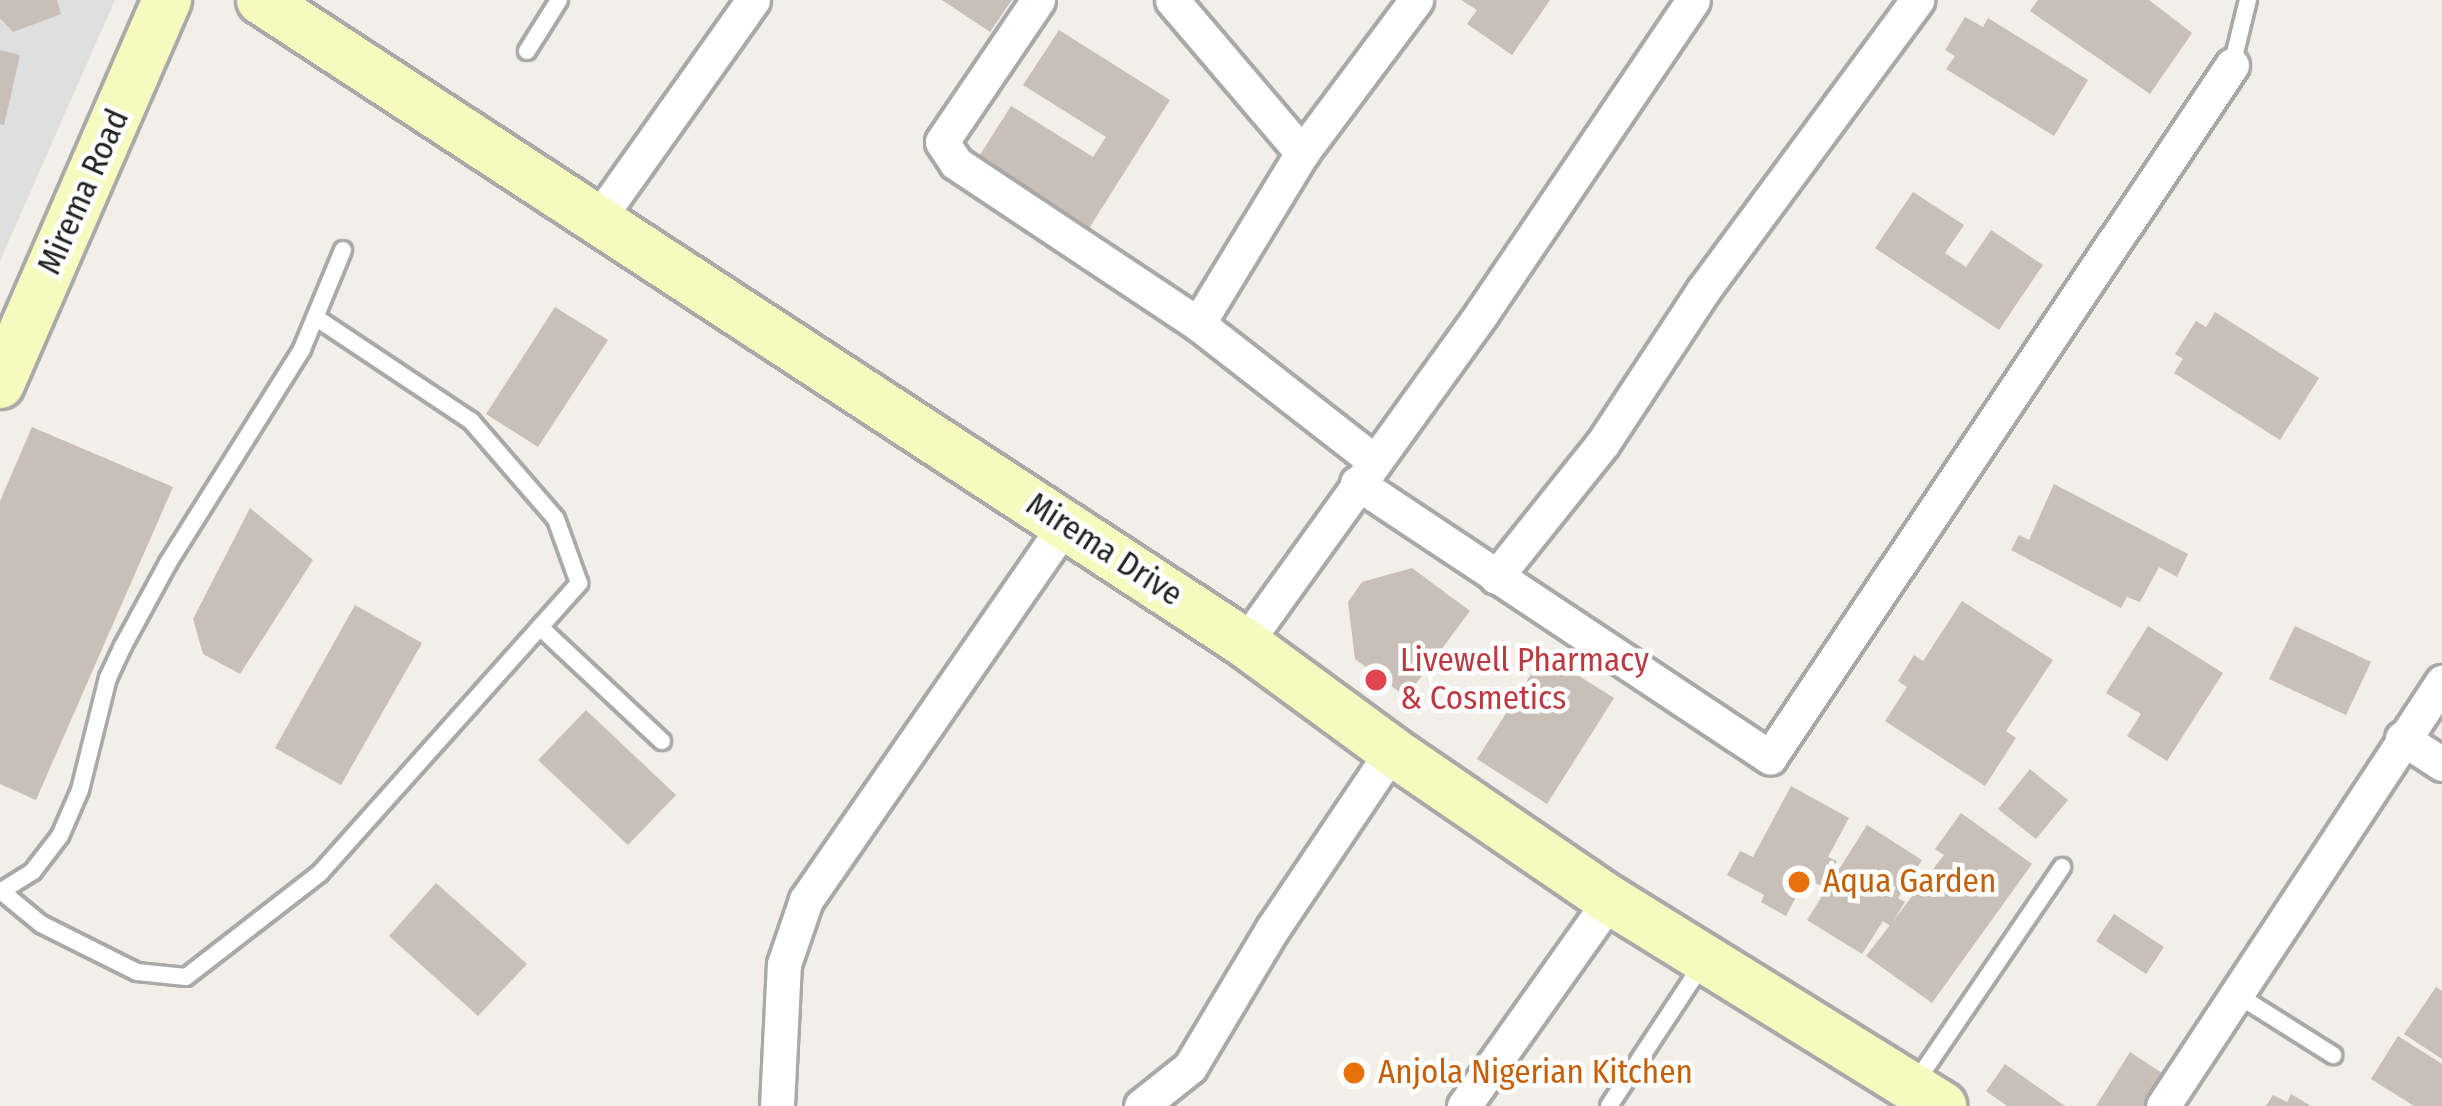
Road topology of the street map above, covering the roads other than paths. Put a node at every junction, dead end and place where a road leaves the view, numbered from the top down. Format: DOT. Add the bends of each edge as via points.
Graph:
graph roads {
  1 [pos="167,0"];
  2 [pos="262,0"];
  3 [pos="559,0"];
  4 [pos="753,0"];
  5 [pos="1038,0"];
  6 [pos="1172,0"];
  7 [pos="1416,0"];
  8 [pos="1693,0"];
  9 [pos="1917,0"];
  10 [pos="2248,0"];
  11 [pos="527,51"];
  12 [pos="2232,65"];
  13 [pos="1302,153"];
  14 [pos="598,219"];
  15 [pos="343,250"];
  16 [pos="315,317"];
  17 [pos="1198,324"];
  18 [pos="0,384"];
  19 [pos="1365,472"];
  20 [pos="1065,525"];
  21 [pos="1496,577"];
  22 [pos="540,627"];
  23 [pos="1245,643"];
  24 [pos="2442,682"];
  25 [pos="2402,738"];
  26 [pos="662,741"];
  27 [pos="1392,752"];
  28 [pos="2442,764"];
  29 [pos="2062,867"];
  30 [pos="1,891"];
  31 [pos="1610,900"];
  32 [pos="1706,958"];
  33 [pos="2236,994"];
  34 [pos="2333,1055"];
  35 [pos="1927,1097"];
  36 [pos="777,1106"];
  37 [pos="1142,1106"];
  38 [pos="1464,1106"];
  39 [pos="1609,1106"];
  40 [pos="2163,1106"];
  1 -- 18 [label="street, Mirema Road"];
  2 -- 14 [label="street, Mirema Drive"];
  3 -- 11 [label="lane"];
  4 -- 14 [label="street"];
  5 -- 17 [label="street" via="942,142 956,163"];
  6 -- 13 [label="street"];
  7 -- 13 [label="street"];
  8 -- 19 [label="street"];
  9 -- 21 [label="street" via="1702,292 1603,443"];
  10 -- 12 [label="lane"];
  12 -- 21 [label="street" via="1770,757"];
  13 -- 17 [label="street"];
  14 -- 20 [label="street, Mirema Drive"];
  15 -- 16 [label="lane"];
  16 -- 22 [label="lane" via="471,421 556,519 579,583"];
  16 -- 30 [label="lane" via="123,646 60,836 33,871"];
  17 -- 19 [label="street"];
  19 -- 21 [label="street"];
  19 -- 23 [label="street"];
  20 -- 23 [label="street, Mirema Drive"];
  20 -- 36 [label="street" via="806,900 784,964"];
  22 -- 26 [label="lane"];
  22 -- 30 [label="lane" via="320,873 186,977 137,972 41,924"];
  23 -- 27 [label="street, Mirema Drive"];
  24 -- 25 [label="street"];
  25 -- 28 [label="street"];
  25 -- 33 [label="street"];
  27 -- 31 [label="street, Mirema Drive"];
  27 -- 37 [label="street" via="1190,1067"];
  29 -- 35 [label="lane"];
  31 -- 32 [label="street, Mirema Drive"];
  31 -- 38 [label="street"];
  32 -- 35 [label="street, Mirema Drive"];
  32 -- 39 [label="lane"];
  33 -- 34 [label="lane"];
  33 -- 40 [label="street"];
}
